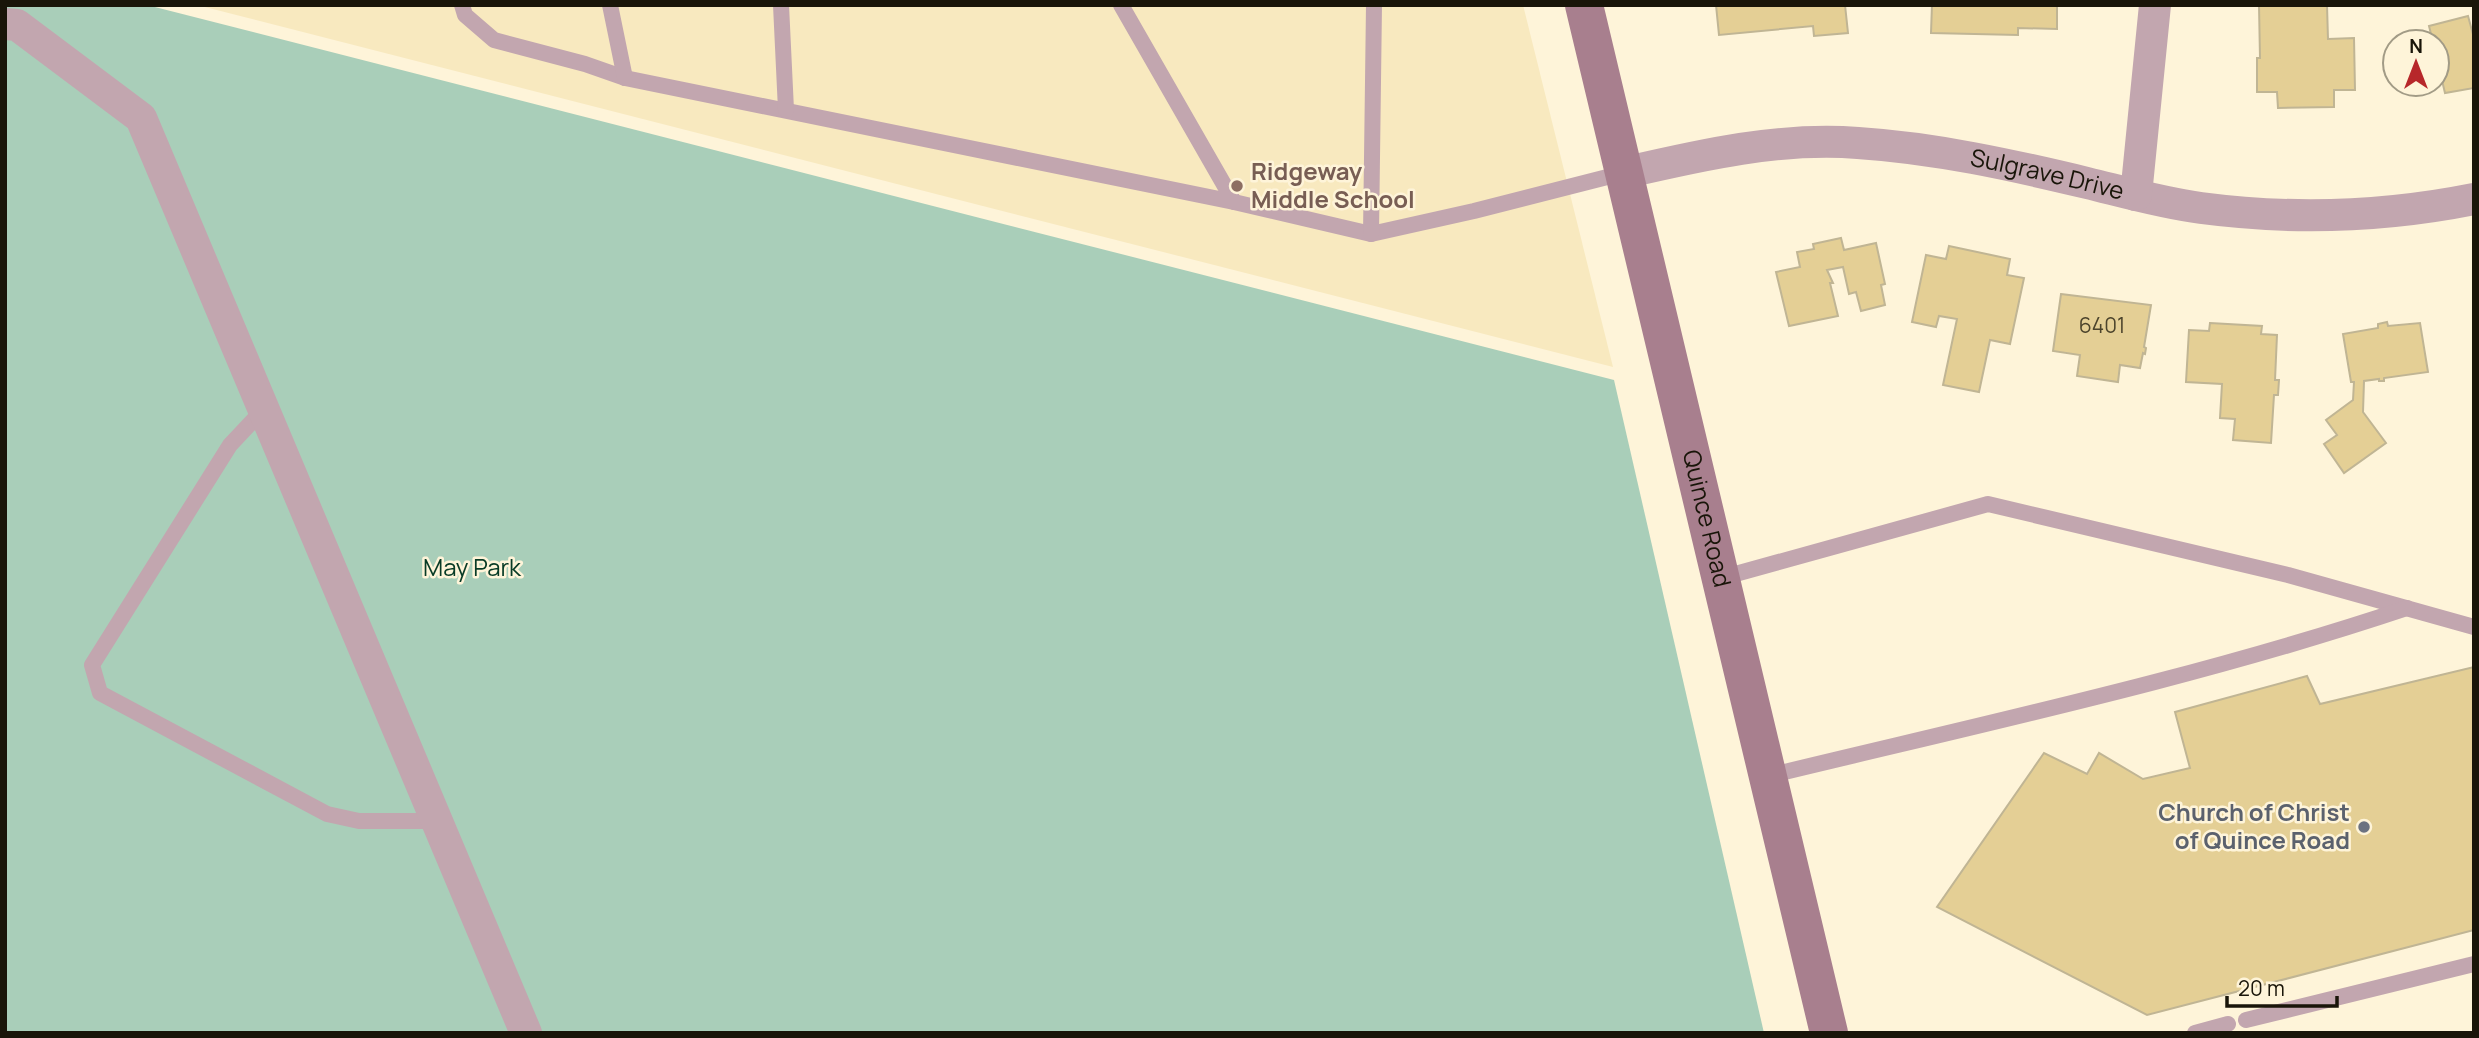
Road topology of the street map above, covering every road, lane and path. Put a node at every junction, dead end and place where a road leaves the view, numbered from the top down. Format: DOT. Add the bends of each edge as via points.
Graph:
graph roads {
  1 [pos="462,5"];
  2 [pos="610,5"];
  3 [pos="781,5"];
  4 [pos="1121,5"];
  5 [pos="1374,5"];
  6 [pos="1584,5"];
  7 [pos="2155,5"];
  8 [pos="5,24"];
  9 [pos="625,78"];
  10 [pos="786,110"];
  11 [pos="1623,173"];
  12 [pos="2136,195"];
  13 [pos="2474,199"];
  14 [pos="1234,202"];
  15 [pos="1371,234"];
  16 [pos="264,409"];
  17 [pos="1721,578"];
  18 [pos="2407,608"];
  19 [pos="2474,627"];
  20 [pos="1768,776"];
  21 [pos="437,821"];
  22 [pos="2474,964"];
  23 [pos="2246,1020"];
  24 [pos="2228,1024"];
  25 [pos="526,1033"];
  26 [pos="1829,1033"];
  27 [pos="2195,1033"];
  1 -- 9 [label="lane" via="465,15 494,40"];
  2 -- 9 [label="lane"];
  3 -- 10 [label="lane"];
  4 -- 14 [label="lane"];
  5 -- 15 [label="lane"];
  6 -- 11 [label="main road, Quince Road"];
  7 -- 12 [label="street"];
  8 -- 16 [label="street" via="17,25 141,118"];
  9 -- 10 [label="lane"];
  10 -- 14 [label="lane"];
  11 -- 12 [label="street, Sulgrave Drive" via="1758,146 1808,141 1860,143 2023,168"];
  11 -- 15 [label="lane"];
  11 -- 17 [label="main road, Quince Road"];
  12 -- 13 [label="street, Sulgrave Drive" via="2199,208 2299,216 2391,213"];
  14 -- 15 [label="lane"];
  16 -- 21 [label="street"];
  16 -- 21 [label="lane" via="230,445 92,665 100,693 327,814 359,821"];
  17 -- 18 [label="lane" via="1988,504"];
  17 -- 20 [label="main road, Quince Road"];
  18 -- 19 [label="lane"];
  18 -- 20 [label="lane" via="2215,667"];
  20 -- 26 [label="main road, Quince Road"];
  21 -- 25 [label="street"];
  22 -- 23 [label="lane"];
  24 -- 27 [label="lane"];
}
